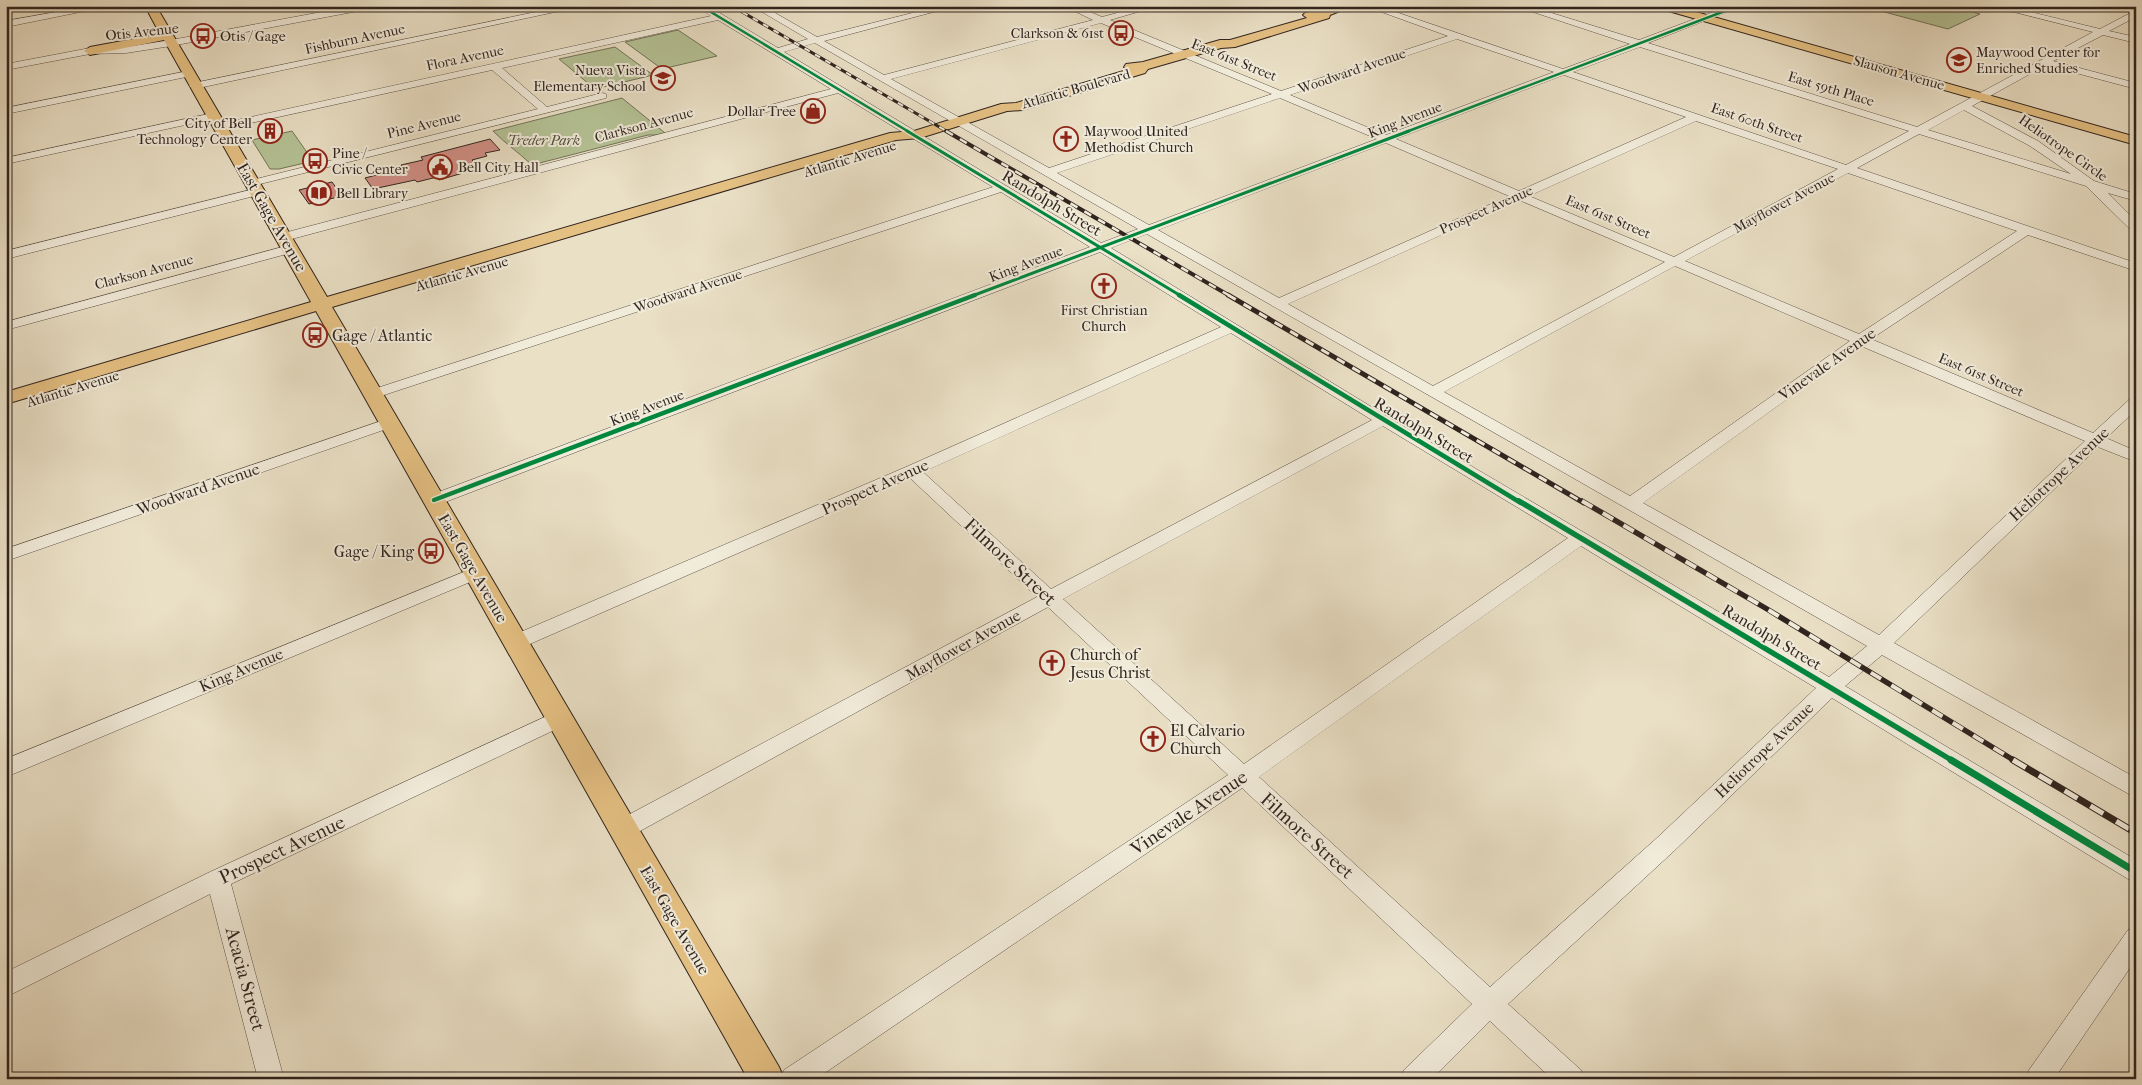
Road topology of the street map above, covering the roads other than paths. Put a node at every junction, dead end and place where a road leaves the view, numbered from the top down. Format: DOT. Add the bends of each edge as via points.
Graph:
graph roads {
  1 [pos="106,6"];
  2 [pos="150,6"];
  3 [pos="369,6"];
  4 [pos="580,6"];
  5 [pos="700,6"];
  6 [pos="756,6"];
  7 [pos="952,6"];
  8 [pos="1068,6"];
  9 [pos="1154,6"];
  10 [pos="1347,6"];
  11 [pos="1369,6"];
  12 [pos="1519,6"];
  13 [pos="1662,6"];
  14 [pos="1681,6"];
  15 [pos="1738,6"];
  16 [pos="1994,6"];
  17 [pos="2136,13"];
  18 [pos="718,17"];
  19 [pos="1709,17"];
  20 [pos="1101,20"];
  21 [pos="6,24"];
  22 [pos="2100,32"];
  23 [pos="1456,36"];
  24 [pos="169,40"];
  25 [pos="814,40"];
  26 [pos="2136,40"];
  27 [pos="1638,44"];
  28 [pos="90,51"];
  29 [pos="776,52"];
  30 [pos="1182,55"];
  31 [pos="2044,62"];
  32 [pos="494,66"];
  33 [pos="6,67"];
  34 [pos="1563,72"];
  35 [pos="884,78"];
  36 [pos="191,80"];
  37 [pos="2136,86"];
  38 [pos="839,90"];
  39 [pos="1984,94"];
  40 [pos="1282,95"];
  41 [pos="602,96"];
  42 [pos="1963,105"];
  43 [pos="546,110"];
  44 [pos="6,111"];
  45 [pos="1695,117"];
  46 [pos="216,122"];
  47 [pos="957,122"];
  48 [pos="1918,130"];
  49 [pos="915,134"];
  50 [pos="2136,135"];
  51 [pos="1387,139"];
  52 [pos="2136,140"];
  53 [pos="6,161"];
  54 [pos="1848,169"];
  55 [pos="1048,172"];
  56 [pos="2093,184"];
  57 [pos="255,187"];
  58 [pos="1002,188"];
  59 [pos="1518,195"];
  60 [pos="2136,198"];
  61 [pos="2136,228"];
  62 [pos="1149,230"];
  63 [pos="2027,230"];
  64 [pos="287,243"];
  65 [pos="1101,248"];
  66 [pos="6,255"];
  67 [pos="1674,261"];
  68 [pos="2136,267"];
  69 [pos="1277,304"];
  70 [pos="324,308"];
  71 [pos="6,326"];
  72 [pos="1232,327"];
  73 [pos="1860,340"];
  74 [pos="1433,392"];
  75 [pos="374,394"];
  76 [pos="6,398"];
  77 [pos="2136,401"];
  78 [pos="6,410"];
  79 [pos="1383,420"];
  80 [pos="390,423"];
  81 [pos="2095,440"];
  82 [pos="2136,457"];
  83 [pos="912,471"];
  84 [pos="434,500"];
  85 [pos="1632,503"];
  86 [pos="1580,538"];
  87 [pos="6,555"];
  88 [pos="476,573"];
  89 [pos="1049,598"];
  90 [pos="516,642"];
  91 [pos="1880,644"];
  92 [pos="1830,687"];
  93 [pos="560,718"];
  94 [pos="6,768"];
  95 [pos="1242,777"];
  96 [pos="2136,789"];
  97 [pos="623,830"];
  98 [pos="2136,872"];
  99 [pos="218,879"];
  100 [pos="2136,938"];
  101 [pos="6,985"];
  102 [pos="1491,1003"];
  103 [pos="271,1079"];
  104 [pos="767,1079"];
  105 [pos="793,1079"];
  106 [pos="1413,1079"];
  107 [pos="1572,1079"];
  108 [pos="2038,1079"];
  1 -- 21 [label="street"];
  2 -- 24 [label="main road, East Gage Avenue"];
  3 -- 24 [label="street, Otis Avenue"];
  4 -- 36 [label="street, Fishburn Avenue"];
  5 -- 18 [label="street, Randolph Street"];
  6 -- 25 [label="street, Randolph Street"];
  7 -- 25 [label="street"];
  8 -- 20 [label="street, East 61st Street"];
  9 -- 20 [label="street"];
  10 -- 30 [label="main road, Atlantic Boulevard" via="1324,13 1325,16 1232,44 1220,44"];
  11 -- 23 [label="street, East 60th Street"];
  12 -- 27 [label="street, East 59th Place"];
  13 -- 19 [label="main road, Slauson Avenue"];
  14 -- 19 [label="main road, Slauson Avenue"];
  15 -- 19 [label="street, King Avenue"];
  16 -- 22 [label="street"];
  17 -- 22 [label="street, Mayflower Avenue"];
  18 -- 29 [label="street, Randolph Street"];
  18 -- 32 [label="street, Flora Avenue"];
  19 -- 27 [label="street, King Avenue"];
  19 -- 39 [label="main road, Slauson Avenue"];
  20 -- 30 [label="street, East 61st Street"];
  20 -- 35 [label="street"];
  22 -- 26 [label="street"];
  22 -- 31 [label="street, Mayflower Avenue"];
  23 -- 34 [label="street, East 60th Street"];
  23 -- 40 [label="street, Woodward Avenue"];
  24 -- 28 [label="main road"];
  24 -- 36 [label="main road, East Gage Avenue"];
  25 -- 29 [label="street"];
  25 -- 35 [label="street, Randolph Street"];
  27 -- 34 [label="street, King Avenue"];
  27 -- 48 [label="street, East 59th Place"];
  28 -- 33 [label="street, Otis Avenue"];
  29 -- 38 [label="street, Randolph Street"];
  30 -- 40 [label="street, East 61st Street"];
  30 -- 47 [label="main road, Atlantic Boulevard" via="1071,92"];
  31 -- 37 [label="street"];
  31 -- 39 [label="street, Mayflower Avenue"];
  32 -- 43 [label="street"];
  32 -- 46 [label="street, Flora Avenue"];
  34 -- 45 [label="street, East 60th Street"];
  34 -- 51 [label="street, King Avenue"];
  35 -- 47 [label="street, Randolph Street"];
  36 -- 44 [label="street, Fishburn Avenue"];
  36 -- 46 [label="main road, East Gage Avenue"];
  38 -- 49 [label="street, Randolph Street"];
  38 -- 64 [label="street, Clarkson Avenue"];
  39 -- 42 [label="street, Mayflower Avenue"];
  39 -- 50 [label="main road, Slauson Avenue"];
  39 -- 52 [label="main road, Slauson Avenue"];
  40 -- 51 [label="street, East 61st Street"];
  40 -- 55 [label="street, Woodward Avenue"];
  41 -- 43 [label="street, Pine Avenue"];
  42 -- 48 [label="street, Mayflower Avenue"];
  42 -- 56 [label="street, Heliotrope Circle" via="2034,143"];
  43 -- 57 [label="street, Pine Avenue"];
  45 -- 54 [label="street, East 60th Street"];
  45 -- 59 [label="street, Prospect Avenue"];
  46 -- 53 [label="street, Flora Avenue"];
  46 -- 57 [label="main road, East Gage Avenue"];
  47 -- 49 [label="main road, Atlantic Avenue"];
  47 -- 55 [label="street, Randolph Street"];
  48 -- 54 [label="street, Mayflower Avenue"];
  48 -- 56 [label="street, East 59th Place"];
  49 -- 58 [label="street, Randolph Street"];
  49 -- 70 [label="main road, Atlantic Avenue" via="906,142 831,165"];
  51 -- 59 [label="street, East 61st Street"];
  51 -- 62 [label="street, King Avenue"];
  54 -- 63 [label="street, East 60th Street"];
  54 -- 67 [label="street, Mayflower Avenue"];
  55 -- 62 [label="street, Randolph Street"];
  56 -- 60 [label="street, East 59th Place"];
  56 -- 61 [label="street, Heliotrope Circle"];
  57 -- 64 [label="main road, East Gage Avenue"];
  57 -- 66 [label="street, Pine Avenue"];
  58 -- 65 [label="street, Randolph Street"];
  58 -- 75 [label="street, Woodward Avenue"];
  59 -- 67 [label="street, East 61st Street"];
  59 -- 69 [label="street, Prospect Avenue"];
  62 -- 65 [label="street, King Avenue"];
  62 -- 69 [label="street, Randolph Street"];
  63 -- 68 [label="street, East 60th Street"];
  63 -- 73 [label="street, Vinevale Avenue"];
  64 -- 70 [label="main road, East Gage Avenue"];
  64 -- 71 [label="street, Clarkson Avenue"];
  65 -- 72 [label="street, Randolph Street"];
  65 -- 84 [label="street, King Avenue"];
  67 -- 73 [label="street, East 61st Street"];
  67 -- 74 [label="street, Mayflower Avenue"];
  69 -- 74 [label="street, Randolph Street"];
  70 -- 75 [label="main road, East Gage Avenue"];
  70 -- 76 [label="main road, Atlantic Avenue"];
  70 -- 78 [label="main road, Atlantic Avenue"];
  72 -- 79 [label="street, Randolph Street"];
  72 -- 83 [label="street, Prospect Avenue"];
  73 -- 81 [label="street, East 61st Street"];
  73 -- 85 [label="street, Vinevale Avenue"];
  74 -- 85 [label="street, Randolph Street"];
  75 -- 80 [label="main road, East Gage Avenue"];
  77 -- 81 [label="street, Heliotrope Avenue"];
  79 -- 86 [label="street, Randolph Street"];
  79 -- 89 [label="street, Mayflower Avenue"];
  80 -- 84 [label="main road, East Gage Avenue"];
  80 -- 87 [label="street, Woodward Avenue"];
  81 -- 82 [label="street, East 61st Street"];
  81 -- 91 [label="street, Heliotrope Avenue"];
  83 -- 89 [label="street, Filmore Street"];
  83 -- 90 [label="street, Prospect Avenue"];
  84 -- 88 [label="main road, East Gage Avenue"];
  85 -- 91 [label="street, Randolph Street"];
  86 -- 92 [label="street, Randolph Street"];
  86 -- 95 [label="street, Vinevale Avenue"];
  88 -- 90 [label="main road, East Gage Avenue"];
  88 -- 94 [label="street, King Avenue"];
  89 -- 95 [label="street, Filmore Street"];
  89 -- 97 [label="street, Mayflower Avenue"];
  90 -- 93 [label="main road, East Gage Avenue"];
  91 -- 92 [label="street, Heliotrope Avenue"];
  91 -- 96 [label="street, Randolph Street"];
  92 -- 98 [label="street, Randolph Street"];
  92 -- 102 [label="street, Heliotrope Avenue" via="1666,844"];
  93 -- 97 [label="main road, East Gage Avenue"];
  93 -- 99 [label="street, Prospect Avenue"];
  95 -- 102 [label="street, Filmore Street"];
  95 -- 105 [label="street, Vinevale Avenue"];
  97 -- 104 [label="main road, East Gage Avenue"];
  99 -- 101 [label="street, Prospect Avenue"];
  99 -- 103 [label="street, Acacia Street"];
  100 -- 108 [label="street"];
  102 -- 106 [label="street, Heliotrope Avenue"];
  102 -- 107 [label="street, Filmore Street"];
}
